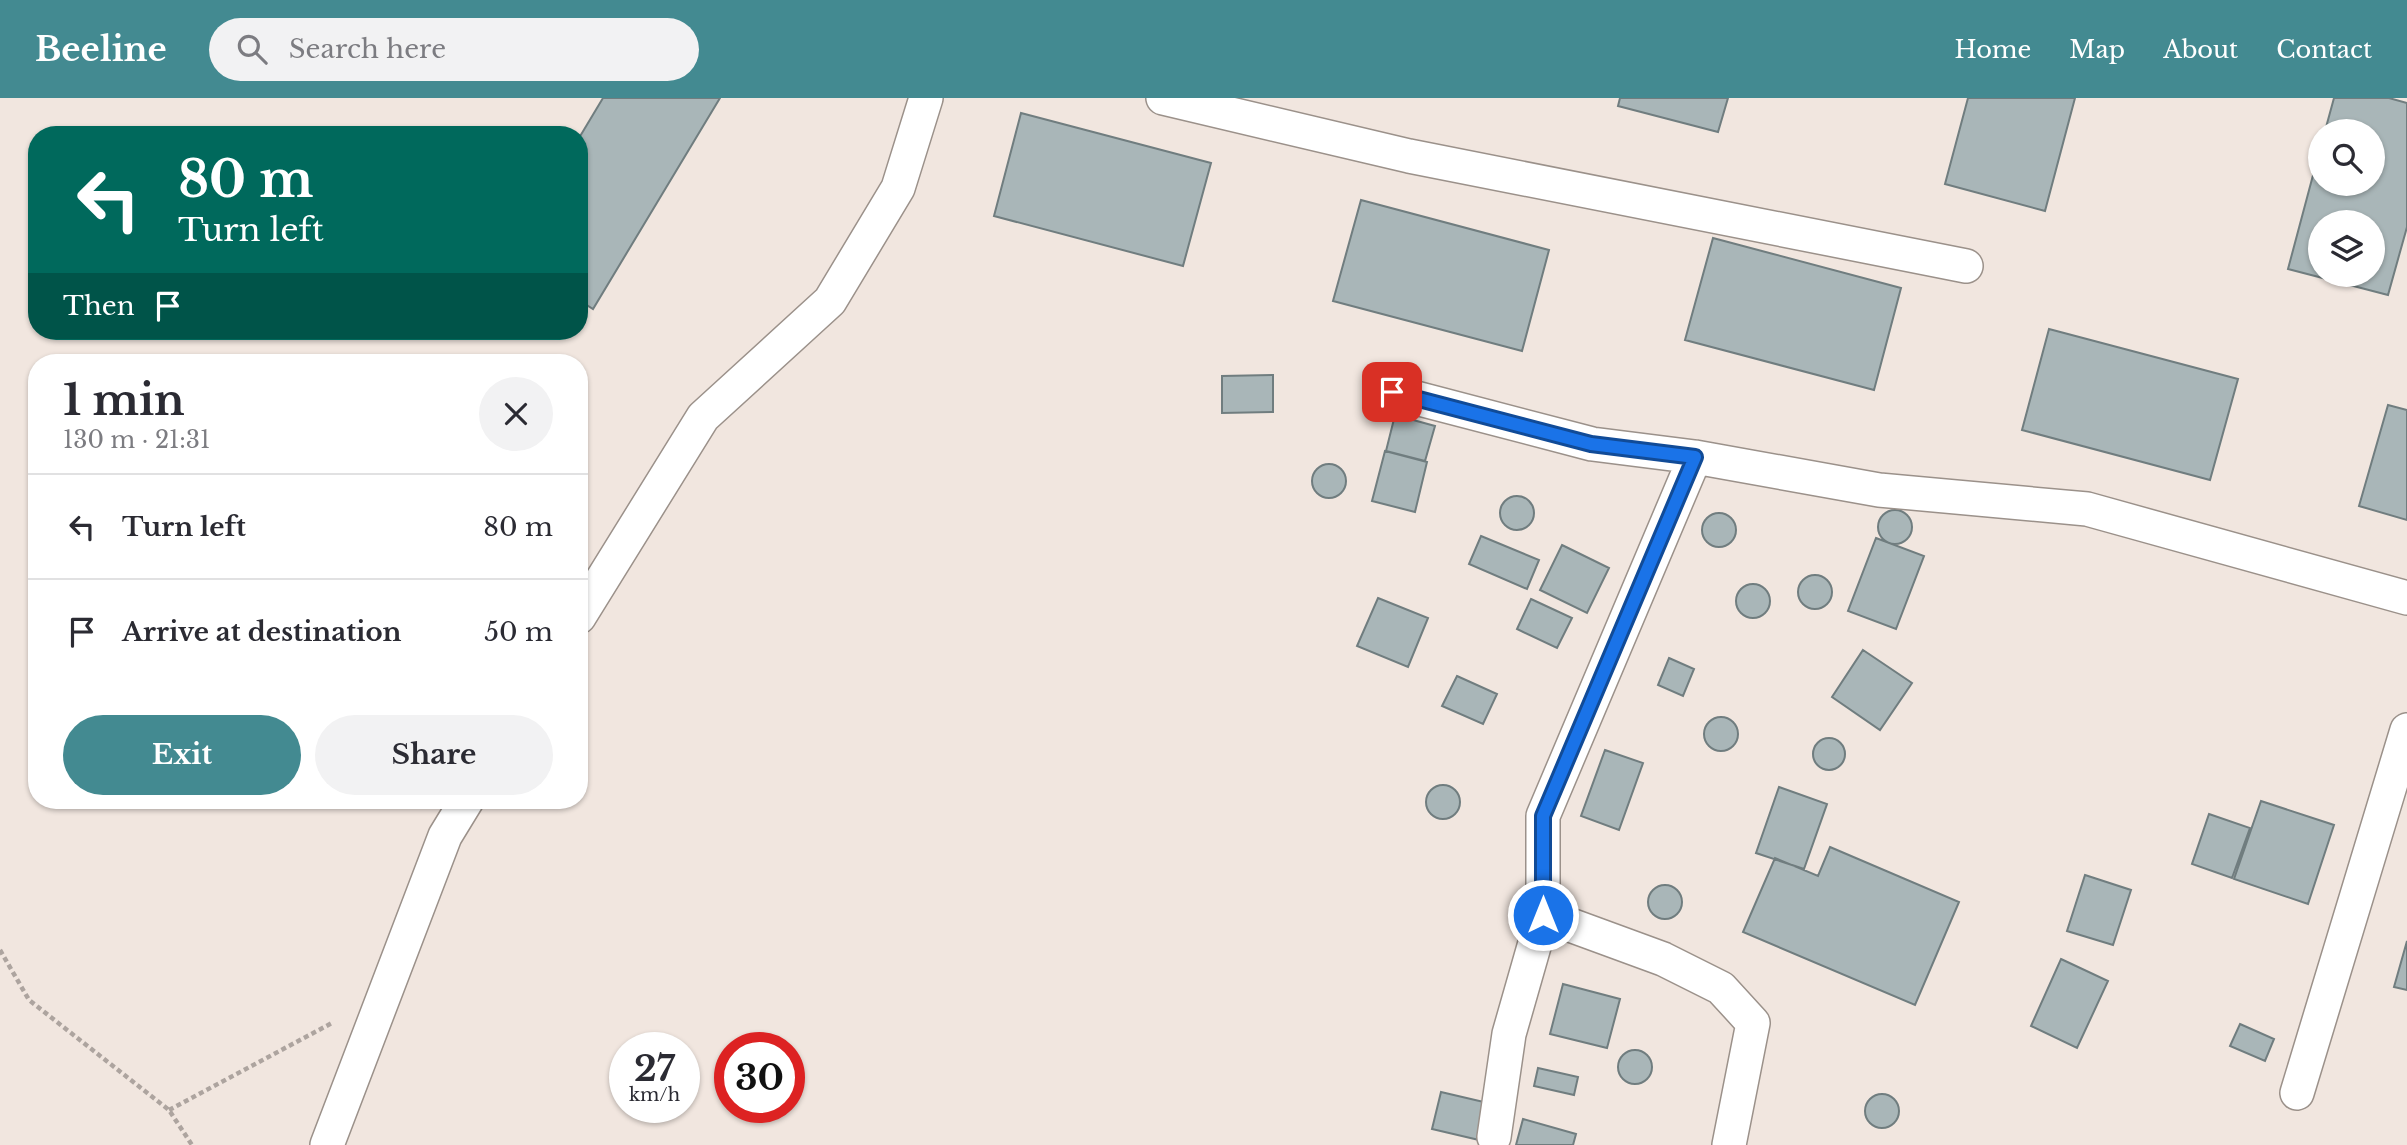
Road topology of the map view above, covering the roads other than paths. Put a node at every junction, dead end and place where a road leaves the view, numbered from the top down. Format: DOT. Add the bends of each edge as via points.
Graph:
graph roads {
  1 [pos="926,98"];
  2 [pos="1163,98"];
  3 [pos="1966,266"];
  4 [pos="1392,392"];
  5 [pos="1695,457"];
  6 [pos="2407,598"];
  7 [pos="588,602"];
  8 [pos="2407,730"];
  9 [pos="461,809"];
  10 [pos="1543,915"];
  11 [pos="2297,1093"];
  12 [pos="1494,1137"];
  13 [pos="327,1145"];
  14 [pos="1729,1145"];
  1 -- 7 [label="street" via="898,188 830,301 703,417"];
  2 -- 3 [label="street" via="1409,156"];
  4 -- 5 [label="street" via="1591,444"];
  5 -- 6 [label="street" via="1879,490 2087,509"];
  5 -- 10 [label="street" via="1543,816"];
  8 -- 11 [label="street"];
  9 -- 13 [label="street" via="444,836"];
  10 -- 12 [label="street" via="1508,1034"];
  10 -- 14 [label="street" via="1663,960 1721,988 1753,1023"];
}
